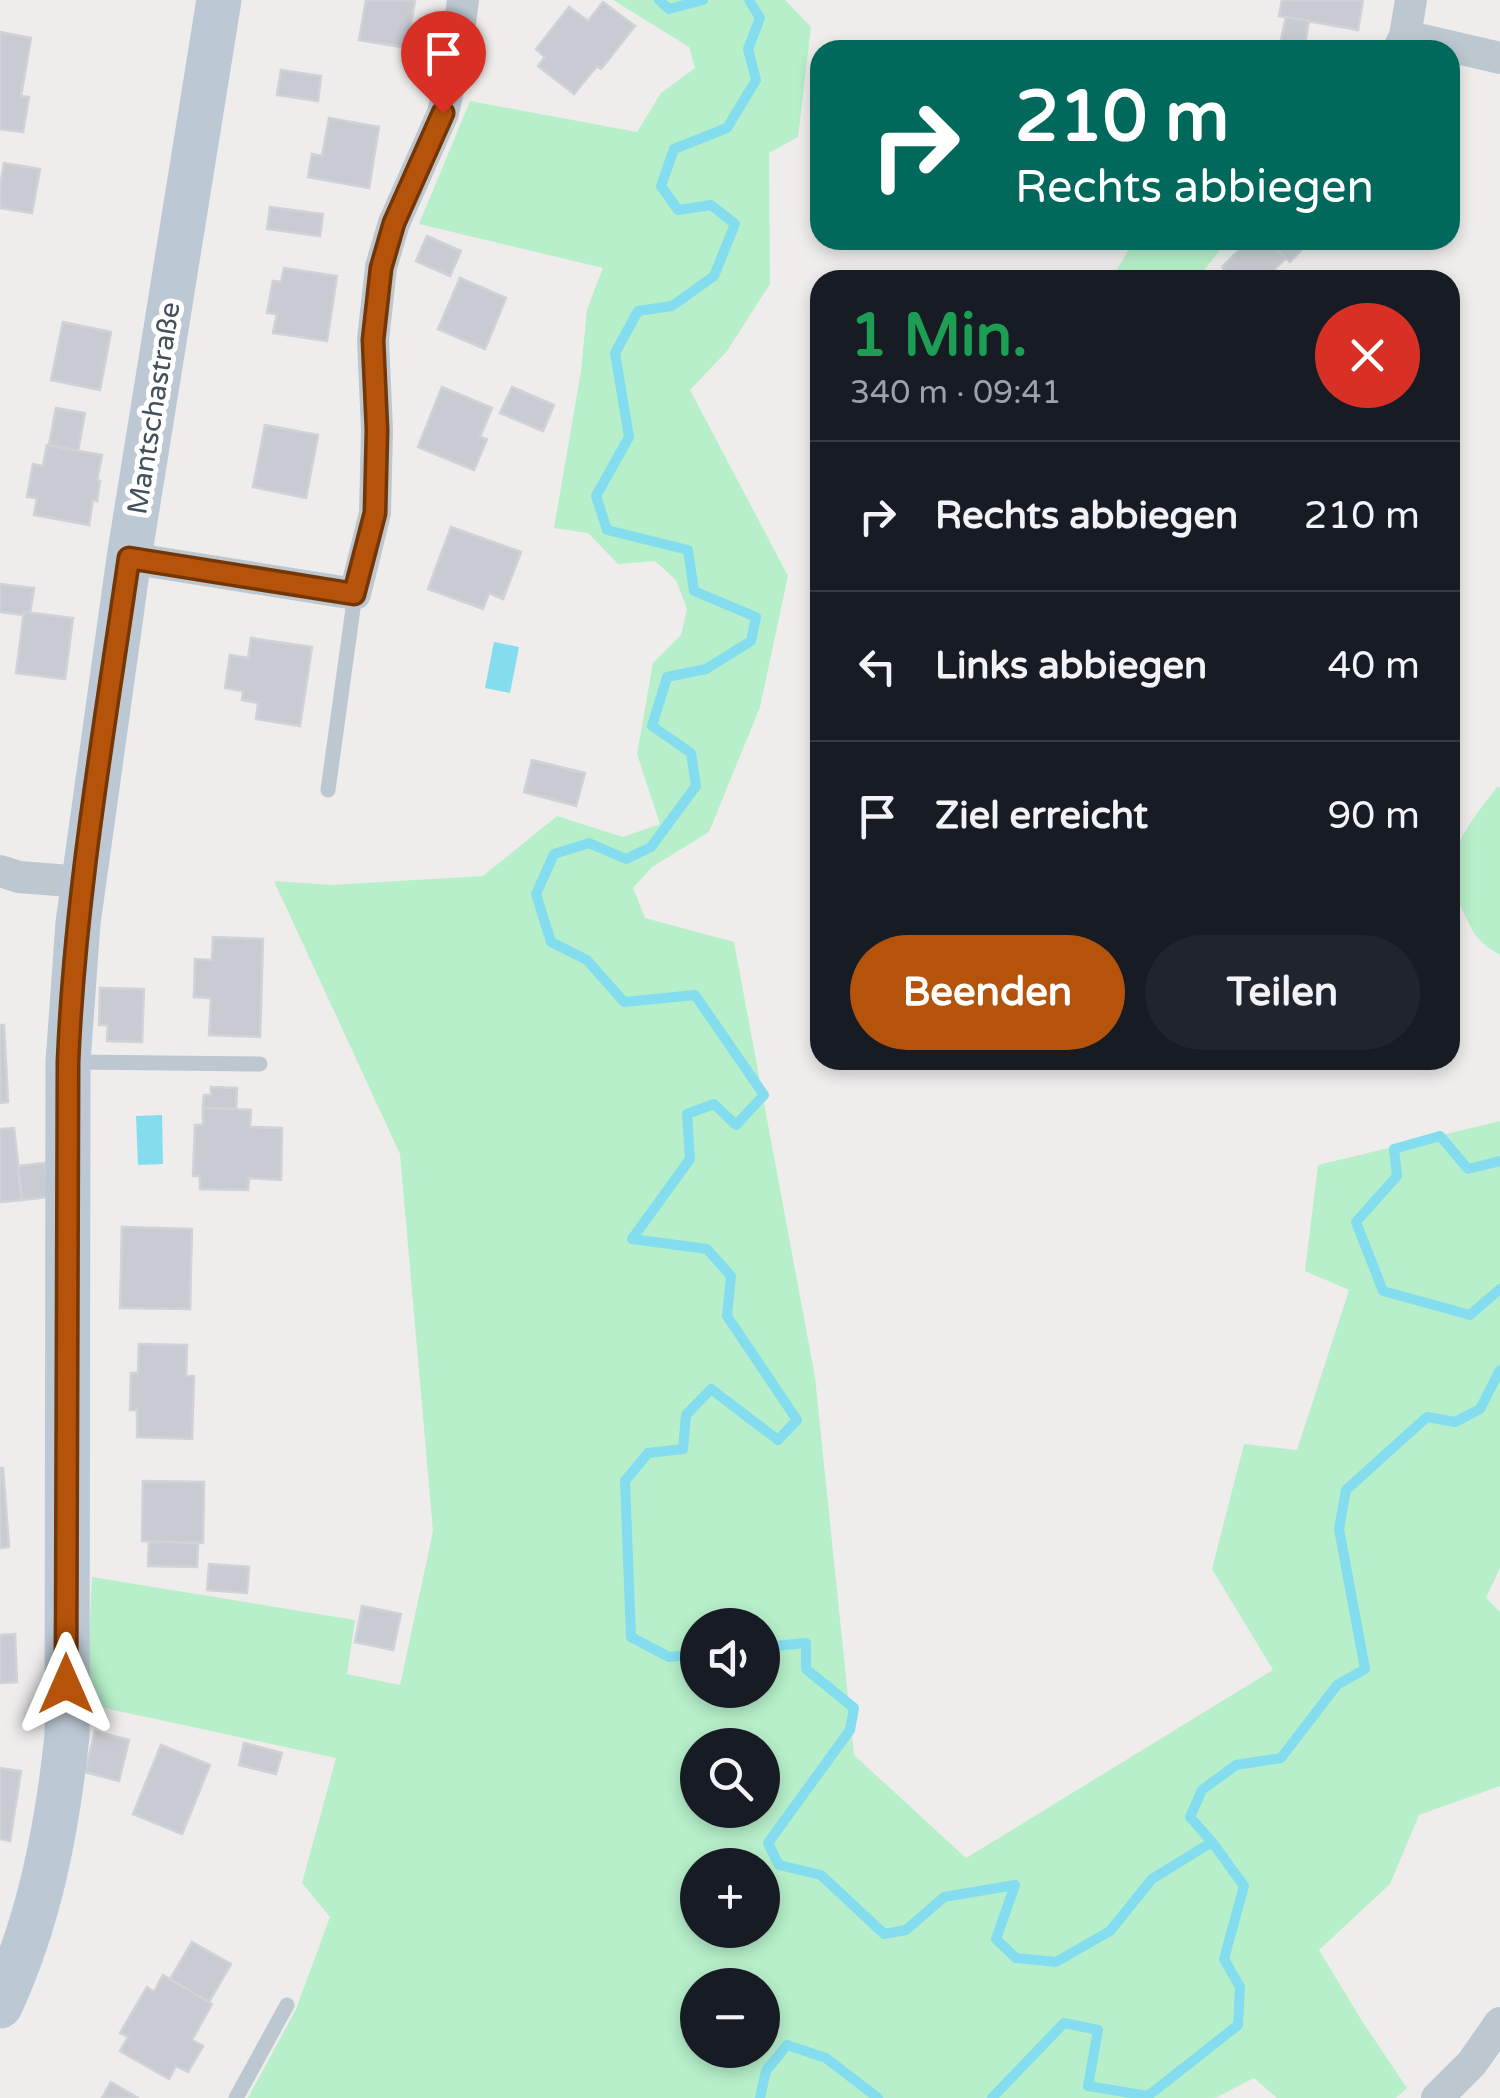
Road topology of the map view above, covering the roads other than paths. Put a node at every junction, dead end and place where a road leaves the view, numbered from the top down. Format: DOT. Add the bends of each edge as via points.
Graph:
graph roads {
  1 [pos="219,0"];
  2 [pos="463,0"];
  3 [pos="1411,0"];
  4 [pos="1403,40"];
  5 [pos="1460,52"];
  6 [pos="1500,58"];
  7 [pos="129,558"];
  8 [pos="354,594"];
  9 [pos="328,790"];
  10 [pos="0,872"];
  11 [pos="83,882"];
  12 [pos="68,1062"];
  13 [pos="260,1064"];
  14 [pos="287,2005"];
  15 [pos="0,2006"];
  16 [pos="1500,2023"];
  17 [pos="236,2098"];
  18 [pos="1437,2098"];
  1 -- 7 [label="street, Mantschastraße"];
  2 -- 8 [label="street" via="443,113 381,268 373,340 375,513"];
  3 -- 4 [label="street"];
  5 -- 6 [label="street"];
  7 -- 8 [label="street"];
  7 -- 11 [label="street, Mantschastraße"];
  8 -- 9 [label="lane"];
  10 -- 11 [label="street"];
  11 -- 12 [label="street, Mantschastraße"];
  12 -- 13 [label="lane"];
  12 -- 15 [label="street, Mantschastraße" via="66,1736 54,1835 26,1942"];
  14 -- 17 [label="lane"];
  16 -- 18 [label="street"];
}
